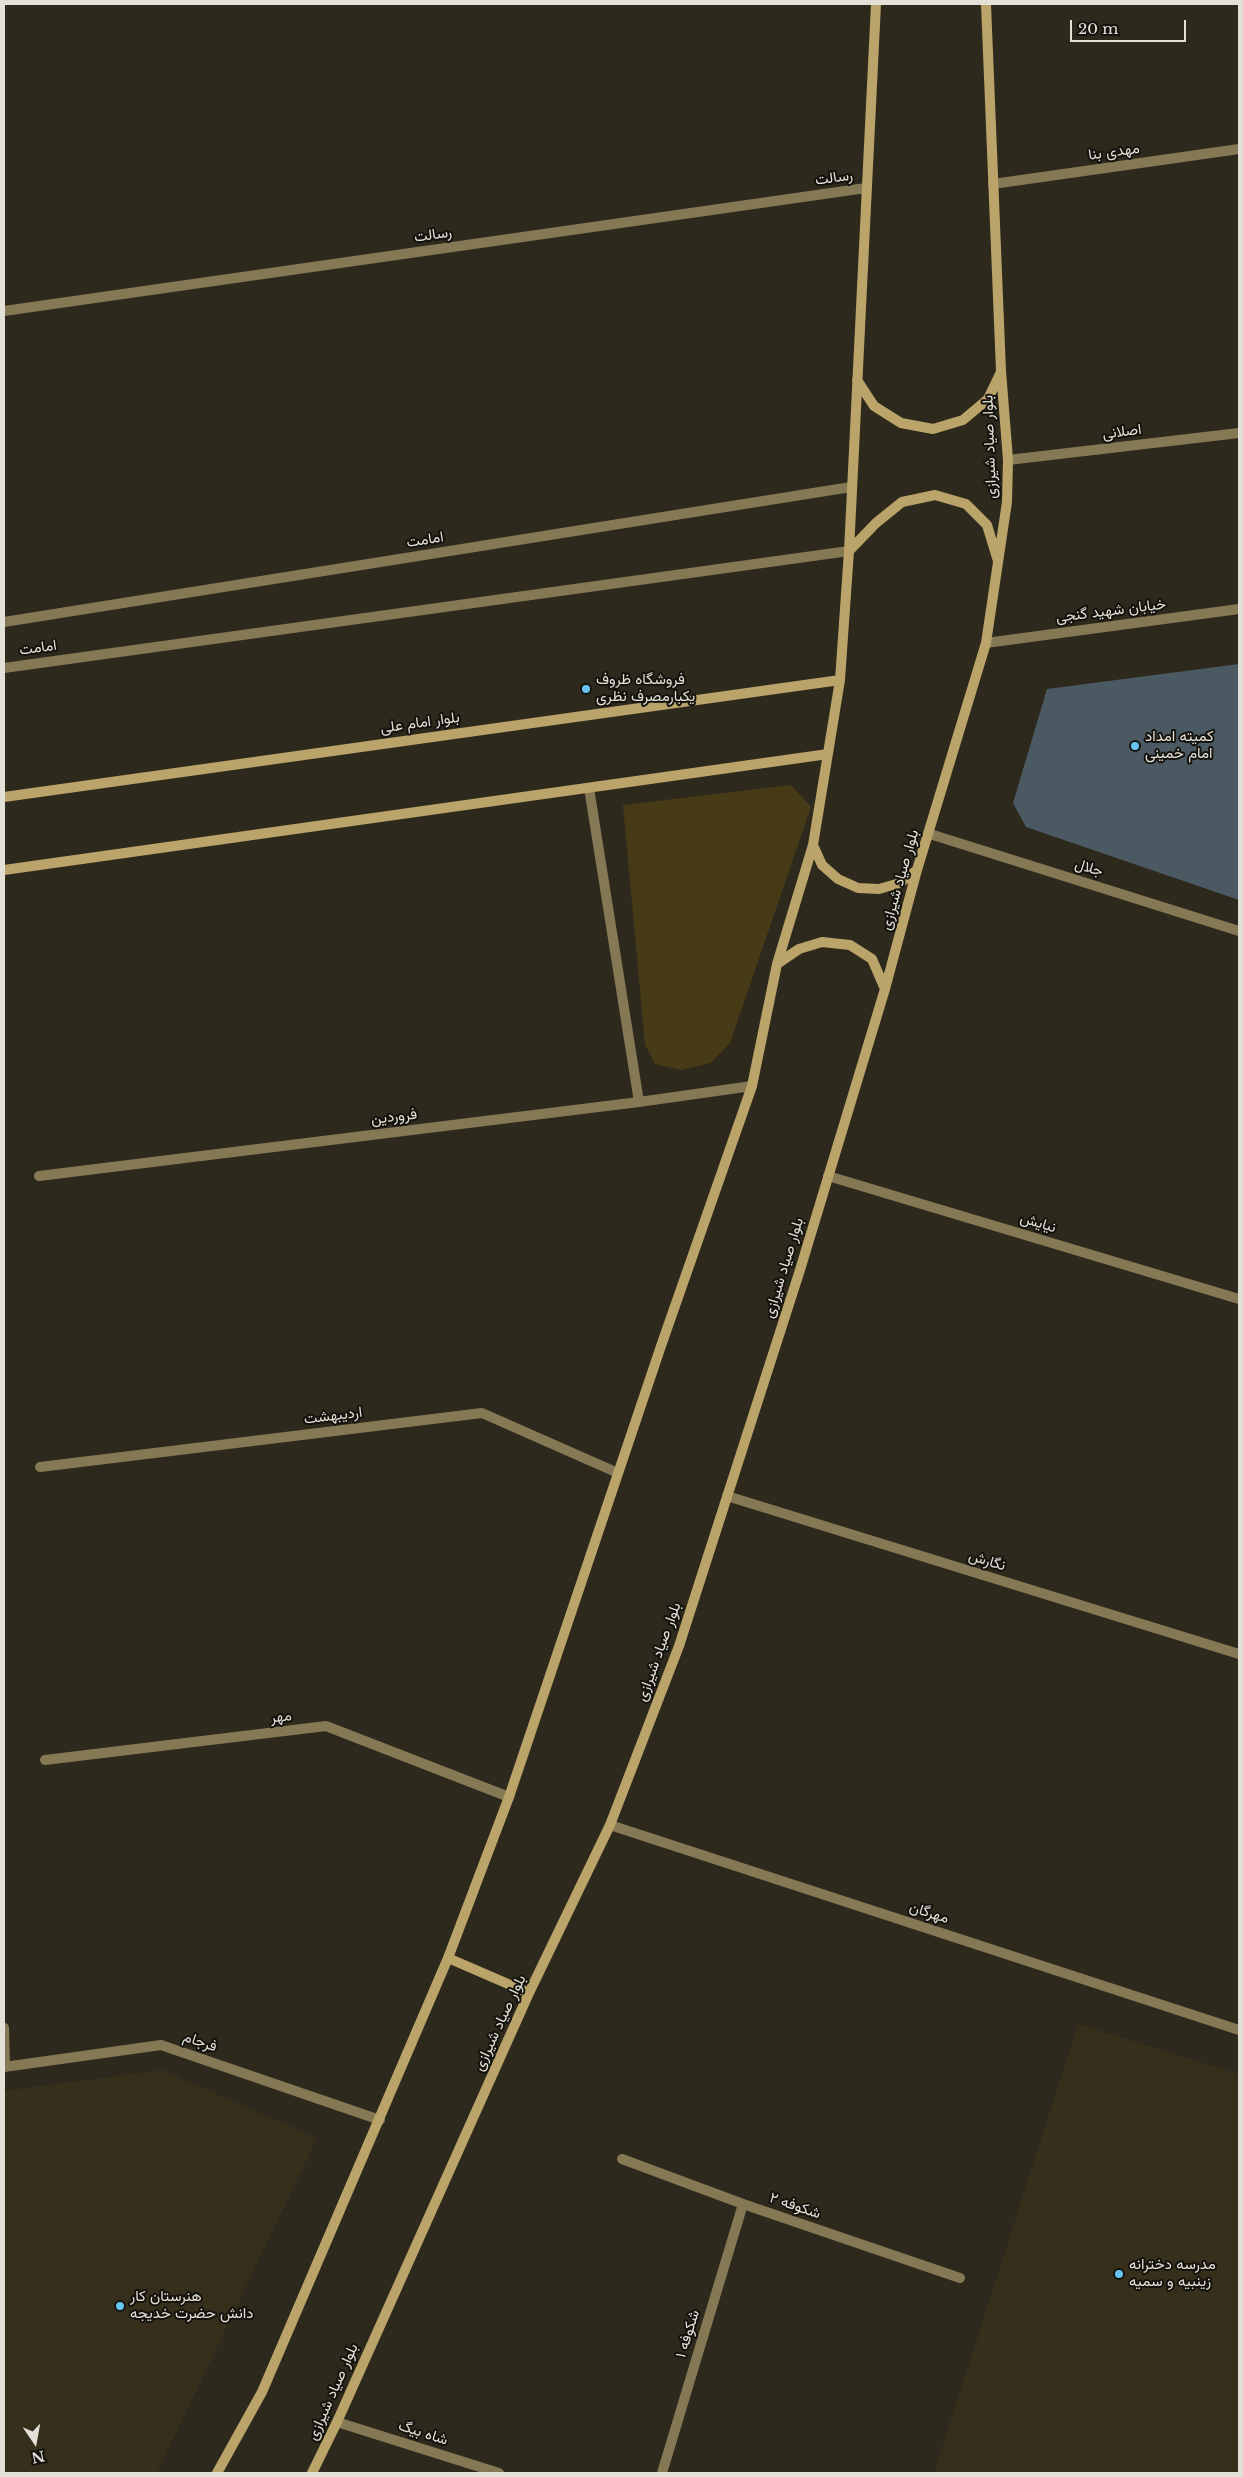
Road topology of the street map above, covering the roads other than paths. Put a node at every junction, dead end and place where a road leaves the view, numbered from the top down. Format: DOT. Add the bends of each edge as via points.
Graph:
graph roads {
  1 [pos="876,4"];
  2 [pos="986,4"];
  3 [pos="1239,149"];
  4 [pos="993,184"];
  5 [pos="866,188"];
  6 [pos="4,311"];
  7 [pos="1001,370"];
  8 [pos="857,380"];
  9 [pos="1239,433"];
  10 [pos="1008,460"];
  11 [pos="851,487"];
  12 [pos="850,551"];
  13 [pos="999,564"];
  14 [pos="1239,609"];
  15 [pos="4,622"];
  16 [pos="986,643"];
  17 [pos="4,668"];
  18 [pos="840,680"];
  19 [pos="828,754"];
  20 [pos="589,788"];
  21 [pos="4,797"];
  22 [pos="930,834"];
  23 [pos="813,845"];
  24 [pos="4,870"];
  25 [pos="917,870"];
  26 [pos="1239,931"];
  27 [pos="776,964"];
  28 [pos="885,989"];
  29 [pos="752,1086"];
  30 [pos="639,1102"];
  31 [pos="39,1176"];
  32 [pos="828,1176"];
  33 [pos="1239,1299"];
  34 [pos="40,1467"];
  35 [pos="618,1473"];
  36 [pos="727,1496"];
  37 [pos="1239,1654"];
  38 [pos="46,1760"];
  39 [pos="509,1797"];
  40 [pos="610,1825"];
  41 [pos="448,1958"];
  42 [pos="529,1994"];
  43 [pos="4,2028"];
  44 [pos="1239,2030"];
  45 [pos="4,2067"];
  46 [pos="380,2120"];
  47 [pos="622,2159"];
  48 [pos="743,2204"];
  49 [pos="960,2278"];
  50 [pos="337,2422"];
  51 [pos="217,2473"];
  52 [pos="312,2473"];
  53 [pos="499,2473"];
  54 [pos="662,2473"];
  1 -- 5 [label="street"];
  2 -- 4 [label="street, بلوار صیاد شیرازی"];
  3 -- 4 [label="street, مهدی بنا"];
  4 -- 7 [label="street, بلوار صیاد شیرازی"];
  5 -- 6 [label="street, رسالت"];
  5 -- 8 [label="street"];
  7 -- 8 [label="street" via="988,399 963,420 933,428 894,419 874,406"];
  7 -- 10 [label="street, بلوار صیاد شیرازی"];
  8 -- 11 [label="street"];
  9 -- 10 [label="street, اصلانی"];
  10 -- 13 [label="street, بلوار صیاد شیرازی" via="1007,502"];
  11 -- 12 [label="street"];
  11 -- 15 [label="street, امامت"];
  12 -- 13 [label="street" via="876,523 902,502 935,495 966,504 987,525"];
  12 -- 17 [label="street, امامت"];
  12 -- 18 [label="street"];
  13 -- 16 [label="street, بلوار صیاد شیرازی"];
  14 -- 16 [label="street, خیابان شهید گنجی"];
  16 -- 22 [label="street, بلوار صیاد شیرازی"];
  18 -- 19 [label="street"];
  18 -- 21 [label="street, بلوار امام علی"];
  19 -- 20 [label="street"];
  19 -- 23 [label="street"];
  20 -- 24 [label="street"];
  20 -- 30 [label="street"];
  22 -- 25 [label="street, بلوار صیاد شیرازی"];
  22 -- 26 [label="street, جلال"];
  23 -- 25 [label="street" via="822,865 838,879 858,888 879,889 900,883"];
  23 -- 27 [label="street"];
  25 -- 28 [label="street, بلوار صیاد شیرازی"];
  27 -- 28 [label="street" via="799,949 822,942 850,945 872,958"];
  27 -- 29 [label="street"];
  28 -- 32 [label="street, بلوار صیاد شیرازی"];
  29 -- 30 [label="street, فروردین"];
  29 -- 35 [label="street"];
  30 -- 31 [label="street, فروردین"];
  32 -- 33 [label="street, نیایش"];
  32 -- 36 [label="street, بلوار صیاد شیرازی"];
  34 -- 35 [label="street, اردیبهشت" via="482,1413"];
  35 -- 39 [label="street"];
  36 -- 37 [label="street, نگارش"];
  36 -- 40 [label="street, بلوار صیاد شیرازی" via="679,1646"];
  38 -- 39 [label="street, مهر" via="326,1726"];
  39 -- 41 [label="street"];
  40 -- 42 [label="street, بلوار صیاد شیرازی"];
  40 -- 44 [label="street, مهرگان"];
  41 -- 42 [label="street"];
  41 -- 46 [label="street"];
  42 -- 50 [label="street, بلوار صیاد شیرازی"];
  43 -- 45 [label="street"];
  45 -- 46 [label="street, فرجام" via="161,2045"];
  46 -- 51 [label="street" via="262,2392"];
  47 -- 48 [label="street, شکوفه ۲"];
  48 -- 49 [label="street, شکوفه ۲"];
  48 -- 54 [label="street, شکوفه ۱"];
  50 -- 52 [label="street, بلوار صیاد شیرازی"];
  50 -- 53 [label="street, شاه بیگ"];
}
